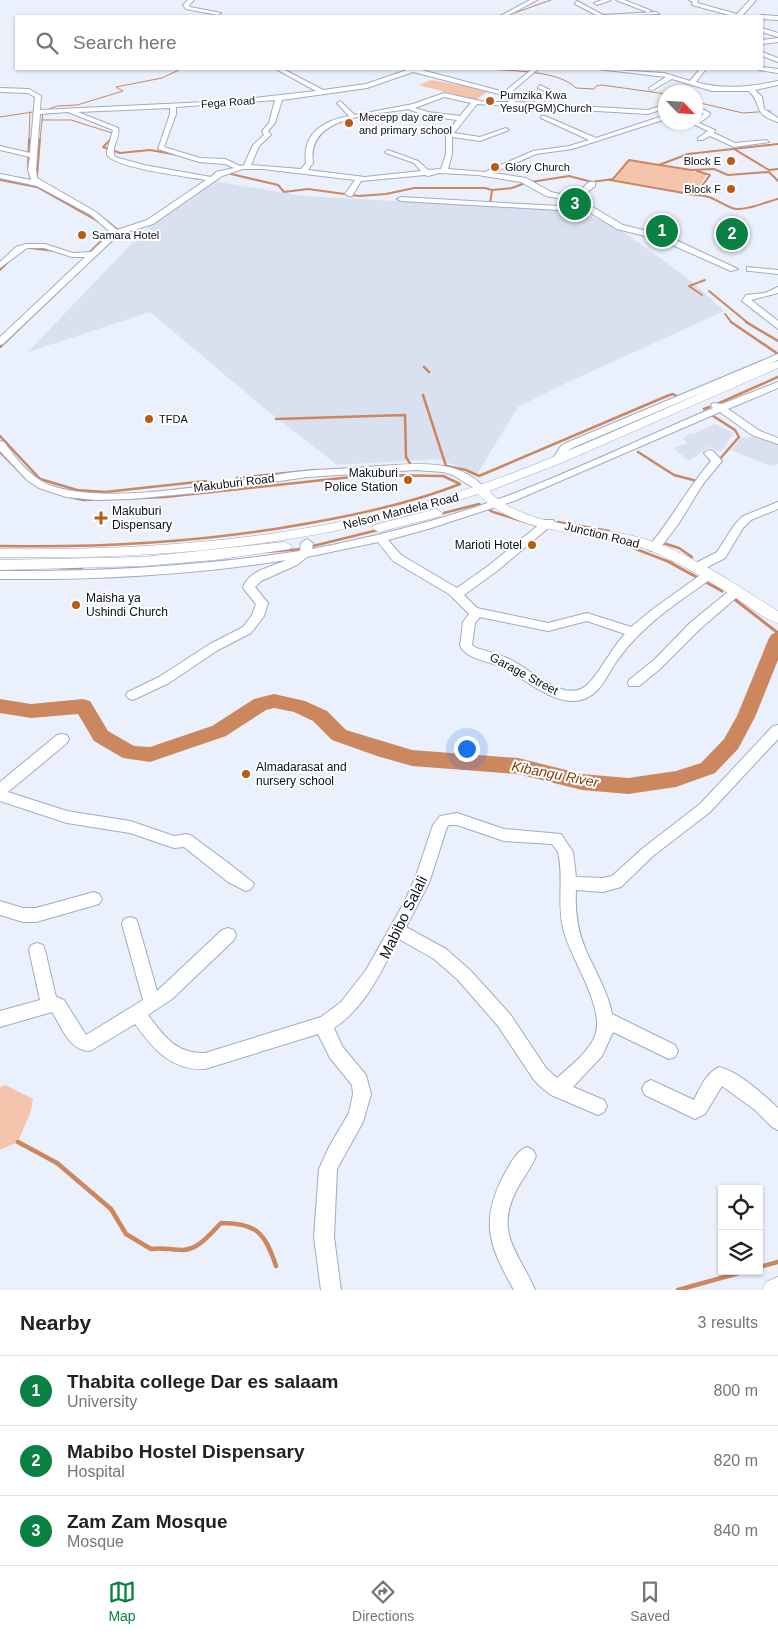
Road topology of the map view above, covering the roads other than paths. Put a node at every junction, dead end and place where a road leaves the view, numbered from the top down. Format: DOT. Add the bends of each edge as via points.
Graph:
graph roads {
  1 [pos="191,0"];
  2 [pos="534,0"];
  3 [pos="608,0"];
  4 [pos="618,0"];
  5 [pos="692,0"];
  6 [pos="753,0"];
  7 [pos="577,3"];
  8 [pos="597,3"];
  9 [pos="218,13"];
  10 [pos="656,14"];
  11 [pos="505,15"];
  12 [pos="601,15"];
  13 [pos="630,15"];
  14 [pos="659,15"];
  15 [pos="734,15"];
  16 [pos="739,15"];
  17 [pos="763,17"];
  18 [pos="778,18"];
  19 [pos="763,30"];
  20 [pos="778,35"];
  21 [pos="778,40"];
  22 [pos="763,42"];
  23 [pos="763,55"];
  24 [pos="778,60"];
  25 [pos="763,69"];
  26 [pos="282,70"];
  27 [pos="411,70"];
  28 [pos="418,70"];
  29 [pos="534,70"];
  30 [pos="634,70"];
  31 [pos="702,70"];
  32 [pos="778,71"];
  33 [pos="671,77"];
  34 [pos="728,82"];
  35 [pos="778,83"];
  36 [pos="691,84"];
  37 [pos="696,85"];
  38 [pos="540,87"];
  39 [pos="703,87"];
  40 [pos="651,88"];
  41 [pos="747,89"];
  42 [pos="0,90"];
  43 [pos="321,91"];
  44 [pos="505,94"];
  45 [pos="280,98"];
  46 [pos="476,101"];
  47 [pos="340,103"];
  48 [pos="512,104"];
  49 [pos="173,105"];
  50 [pos="534,106"];
  51 [pos="408,107"];
  52 [pos="658,109"];
  53 [pos="69,110"];
  54 [pos="654,111"];
  55 [pos="36,112"];
  56 [pos="658,113"];
  57 [pos="352,116"];
  58 [pos="543,117"];
  59 [pos="460,118"];
  60 [pos="658,119"];
  61 [pos="778,120"];
  62 [pos="703,126"];
  63 [pos="506,130"];
  64 [pos="449,134"];
  65 [pos="711,134"];
  66 [pos="700,139"];
  67 [pos="596,141"];
  68 [pos="766,142"];
  69 [pos="0,148"];
  70 [pos="388,152"];
  71 [pos="33,156"];
  72 [pos="247,166"];
  73 [pos="238,168"];
  74 [pos="444,171"];
  75 [pos="303,172"];
  76 [pos="428,174"];
  77 [pos="486,174"];
  78 [pos="0,176"];
  79 [pos="212,179"];
  80 [pos="359,179"];
  81 [pos="39,184"];
  82 [pos="592,184"];
  83 [pos="349,194"];
  84 [pos="400,199"];
  85 [pos="575,200"];
  86 [pos="115,233"];
  87 [pos="94,254"];
  88 [pos="0,266"];
  89 [pos="734,269"];
  90 [pos="750,269"];
  91 [pos="778,272"];
  92 [pos="778,290"];
  93 [pos="778,326"];
  94 [pos="0,342"];
  95 [pos="778,357"];
  96 [pos="778,364"];
  97 [pos="778,375"];
  98 [pos="778,385"];
  99 [pos="717,406"];
  100 [pos="778,441"];
  101 [pos="0,444"];
  102 [pos="709,453"];
  103 [pos="557,460"];
  104 [pos="487,497"];
  105 [pos="778,505"];
  106 [pos="549,522"];
  107 [pos="380,538"];
  108 [pos="306,547"];
  109 [pos="654,548"];
  110 [pos="0,553"];
  111 [pos="0,565"];
  112 [pos="696,568"];
  113 [pos="0,574"];
  114 [pos="707,576"];
  115 [pos="729,589"];
  116 [pos="457,594"];
  117 [pos="475,613"];
  118 [pos="774,619"];
  119 [pos="634,633"];
  120 [pos="634,683"];
  121 [pos="134,695"];
  122 [pos="778,730"];
  123 [pos="62,739"];
  124 [pos="0,790"];
  125 [pos="0,795"];
  126 [pos="568,883"];
  127 [pos="246,884"];
  128 [pos="94,899"];
  129 [pos="0,908"];
  130 [pos="130,924"];
  131 [pos="396,929"];
  132 [pos="228,935"];
  133 [pos="36,950"];
  134 [pos="152,1003"];
  135 [pos="49,1005"];
  136 [pos="137,1013"];
  137 [pos="0,1019"];
  138 [pos="605,1019"];
  139 [pos="325,1024"];
  140 [pos="669,1051"];
  141 [pos="557,1089"];
  142 [pos="651,1089"];
  143 [pos="598,1106"];
  144 [pos="778,1120"];
  145 [pos="528,1156"];
  146 [pos="778,1289"];
  147 [pos="330,1290"];
  148 [pos="525,1290"];
  149 [pos="774,1290"];
  1 -- 9 [label="street" via="186,4 188,8"];
  2 -- 11 [label="street"];
  3 -- 8 [label="street"];
  4 -- 10 [label="street"];
  5 -- 15 [label="street" via="695,4"];
  6 -- 16 [label="street"];
  7 -- 12 [label="street"];
  10 -- 13 [label="street"];
  10 -- 14 [label="street"];
  17 -- 18 [label="street"];
  19 -- 20 [label="street"];
  21 -- 22 [label="street"];
  23 -- 24 [label="street"];
  25 -- 32 [label="street"];
  26 -- 43 [label="street"];
  27 -- 43 [label="street, Fega Road" via="367,86"];
  28 -- 44 [label="street"];
  29 -- 44 [label="street"];
  30 -- 33 [label="street"];
  31 -- 36 [label="street"];
  33 -- 36 [label="street"];
  33 -- 40 [label="street"];
  34 -- 41 [label="street"];
  35 -- 41 [label="street"];
  36 -- 37 [label="street"];
  38 -- 50 [label="street" via="552,92"];
  39 -- 41 [label="street"];
  41 -- 61 [label="street" via="758,97 758,107 762,112"];
  42 -- 55 [label="street" via="35,93 38,96"];
  43 -- 45 [label="street, Fega Road"];
  44 -- 48 [label="street" via="512,99"];
  45 -- 49 [label="street, Fega Road"];
  45 -- 72 [label="street" via="272,123 265,131 268,135 256,145"];
  46 -- 48 [label="street" via="490,105"];
  46 -- 51 [label="street" via="445,95"];
  46 -- 59 [label="street"];
  47 -- 57 [label="street"];
  48 -- 50 [label="street"];
  49 -- 53 [label="street, Fega Road"];
  49 -- 73 [label="street" via="173,114 160,148 199,160 231,163"];
  50 -- 54 [label="street"];
  51 -- 57 [label="street"];
  51 -- 59 [label="street" via="427,114"];
  52 -- 54 [label="street"];
  53 -- 55 [label="street, Fega Road"];
  53 -- 79 [label="street" via="116,129 110,148 111,157 143,167"];
  54 -- 56 [label="street"];
  55 -- 71 [label="street"];
  57 -- 75 [label="street" via="317,132 308,150 310,163"];
  58 -- 67 [label="street"];
  59 -- 64 [label="street"];
  60 -- 67 [label="street"];
  62 -- 65 [label="street" via="712,130"];
  63 -- 64 [label="street" via="480,139"];
  64 -- 74 [label="street" via="449,154"];
  65 -- 66 [label="street"];
  65 -- 68 [label="street" via="734,145"];
  67 -- 77 [label="street" via="535,152"];
  69 -- 71 [label="street"];
  70 -- 76 [label="street" via="416,162"];
  71 -- 81 [label="street" via="34,179"];
  72 -- 73 [label="street"];
  72 -- 75 [label="street"];
  73 -- 79 [label="street"];
  74 -- 76 [label="street"];
  74 -- 77 [label="street"];
  75 -- 80 [label="street"];
  76 -- 80 [label="street"];
  77 -- 85 [label="street" via="523,180 549,194"];
  78 -- 81 [label="street"];
  79 -- 86 [label="street" via="156,219"];
  80 -- 83 [label="street"];
  81 -- 86 [label="street" via="101,218 114,228"];
  82 -- 85 [label="street"];
  84 -- 85 [label="street" via="554,208"];
  85 -- 89 [label="street" via="620,227 664,238"];
  86 -- 87 [label="street"];
  87 -- 88 [label="street" via="72,255 45,246 26,246"];
  87 -- 94 [label="street"];
  90 -- 91 [label="street"];
  92 -- 93 [label="street" via="749,297 746,301"];
  95 -- 103 [label="street" via="570,445"];
  96 -- 103 [label="main road, Nelson Mandela Road"];
  97 -- 99 [label="main road, Nelson Mandela Road"];
  98 -- 99 [label="street"];
  99 -- 100 [label="street" via="756,433"];
  99 -- 104 [label="main road, Nelson Mandela Road"];
  101 -- 104 [label="street, Makuburi Road" via="12,460 42,486 91,496 136,495 300,475 409,467 450,470 469,478"];
  102 -- 109 [label="street" via="718,461 699,482"];
  103 -- 104 [label="main road, Nelson Mandela Road"];
  104 -- 106 [label="main road, Junction Road" via="507,511"];
  104 -- 107 [label="street" via="435,524"];
  104 -- 108 [label="main road, Nelson Mandela Road"];
  104 -- 110 [label="main road, Nelson Mandela Road" via="356,524 225,544 138,552"];
  105 -- 112 [label="street" via="747,518 721,555"];
  106 -- 109 [label="main road, Junction Road"];
  106 -- 116 [label="street" via="495,569"];
  107 -- 108 [label="street"];
  107 -- 116 [label="street" via="397,558"];
  108 -- 111 [label="main road, Nelson Mandela Road" via="151,562"];
  108 -- 113 [label="street" via="242,562 149,572"];
  108 -- 121 [label="street" via="291,565 250,583 249,588 262,604 258,616 247,630"];
  109 -- 112 [label="main road, Junction Road"];
  112 -- 114 [label="main road, Junction Road"];
  114 -- 115 [label="main road, Junction Road"];
  114 -- 119 [label="street, Garage Street"];
  115 -- 118 [label="main road, Junction Road"];
  115 -- 120 [label="street" via="660,662"];
  116 -- 117 [label="street"];
  117 -- 119 [label="street" via="548,627 587,617"];
  117 -- 119 [label="street, Garage Street" via="466,637 468,650 505,662 568,696 579,696 591,689"];
  122 -- 126 [label="street" via="705,808 648,852 616,882 603,885"];
  123 -- 124 [label="street"];
  125 -- 127 [label="street" via="67,816 130,828 174,842 187,840"];
  126 -- 131 [label="street, Mabibo Salali" via="568,860 556,838 504,835 450,818 440,825 413,903"];
  126 -- 138 [label="street, Mabibo Salali" via="573,938"];
  128 -- 129 [label="street" via="36,915"];
  130 -- 134 [label="street"];
  131 -- 139 [label="street, Mabibo Salali" via="368,984 343,1013"];
  131 -- 141 [label="street" via="429,947 458,970 504,1020 540,1074"];
  132 -- 134 [label="street" via="182,981"];
  133 -- 135 [label="street"];
  134 -- 136 [label="street"];
  135 -- 136 [label="street" via="58,1006 83,1043 90,1043"];
  135 -- 137 [label="street"];
  136 -- 139 [label="street, Mabibo Salali" via="164,1046 188,1062 205,1061"];
  138 -- 140 [label="street"];
  138 -- 141 [label="street" via="604,1034 599,1044"];
  139 -- 147 [label="street" via="327,1036 336,1052 360,1081 362,1094 357,1116 328,1170 324,1237"];
  141 -- 143 [label="street"];
  142 -- 144 [label="street" via="695,1110 719,1076 724,1077"];
  145 -- 148 [label="street" via="498,1210 500,1241"];
  146 -- 149 [label="main road"];
}
